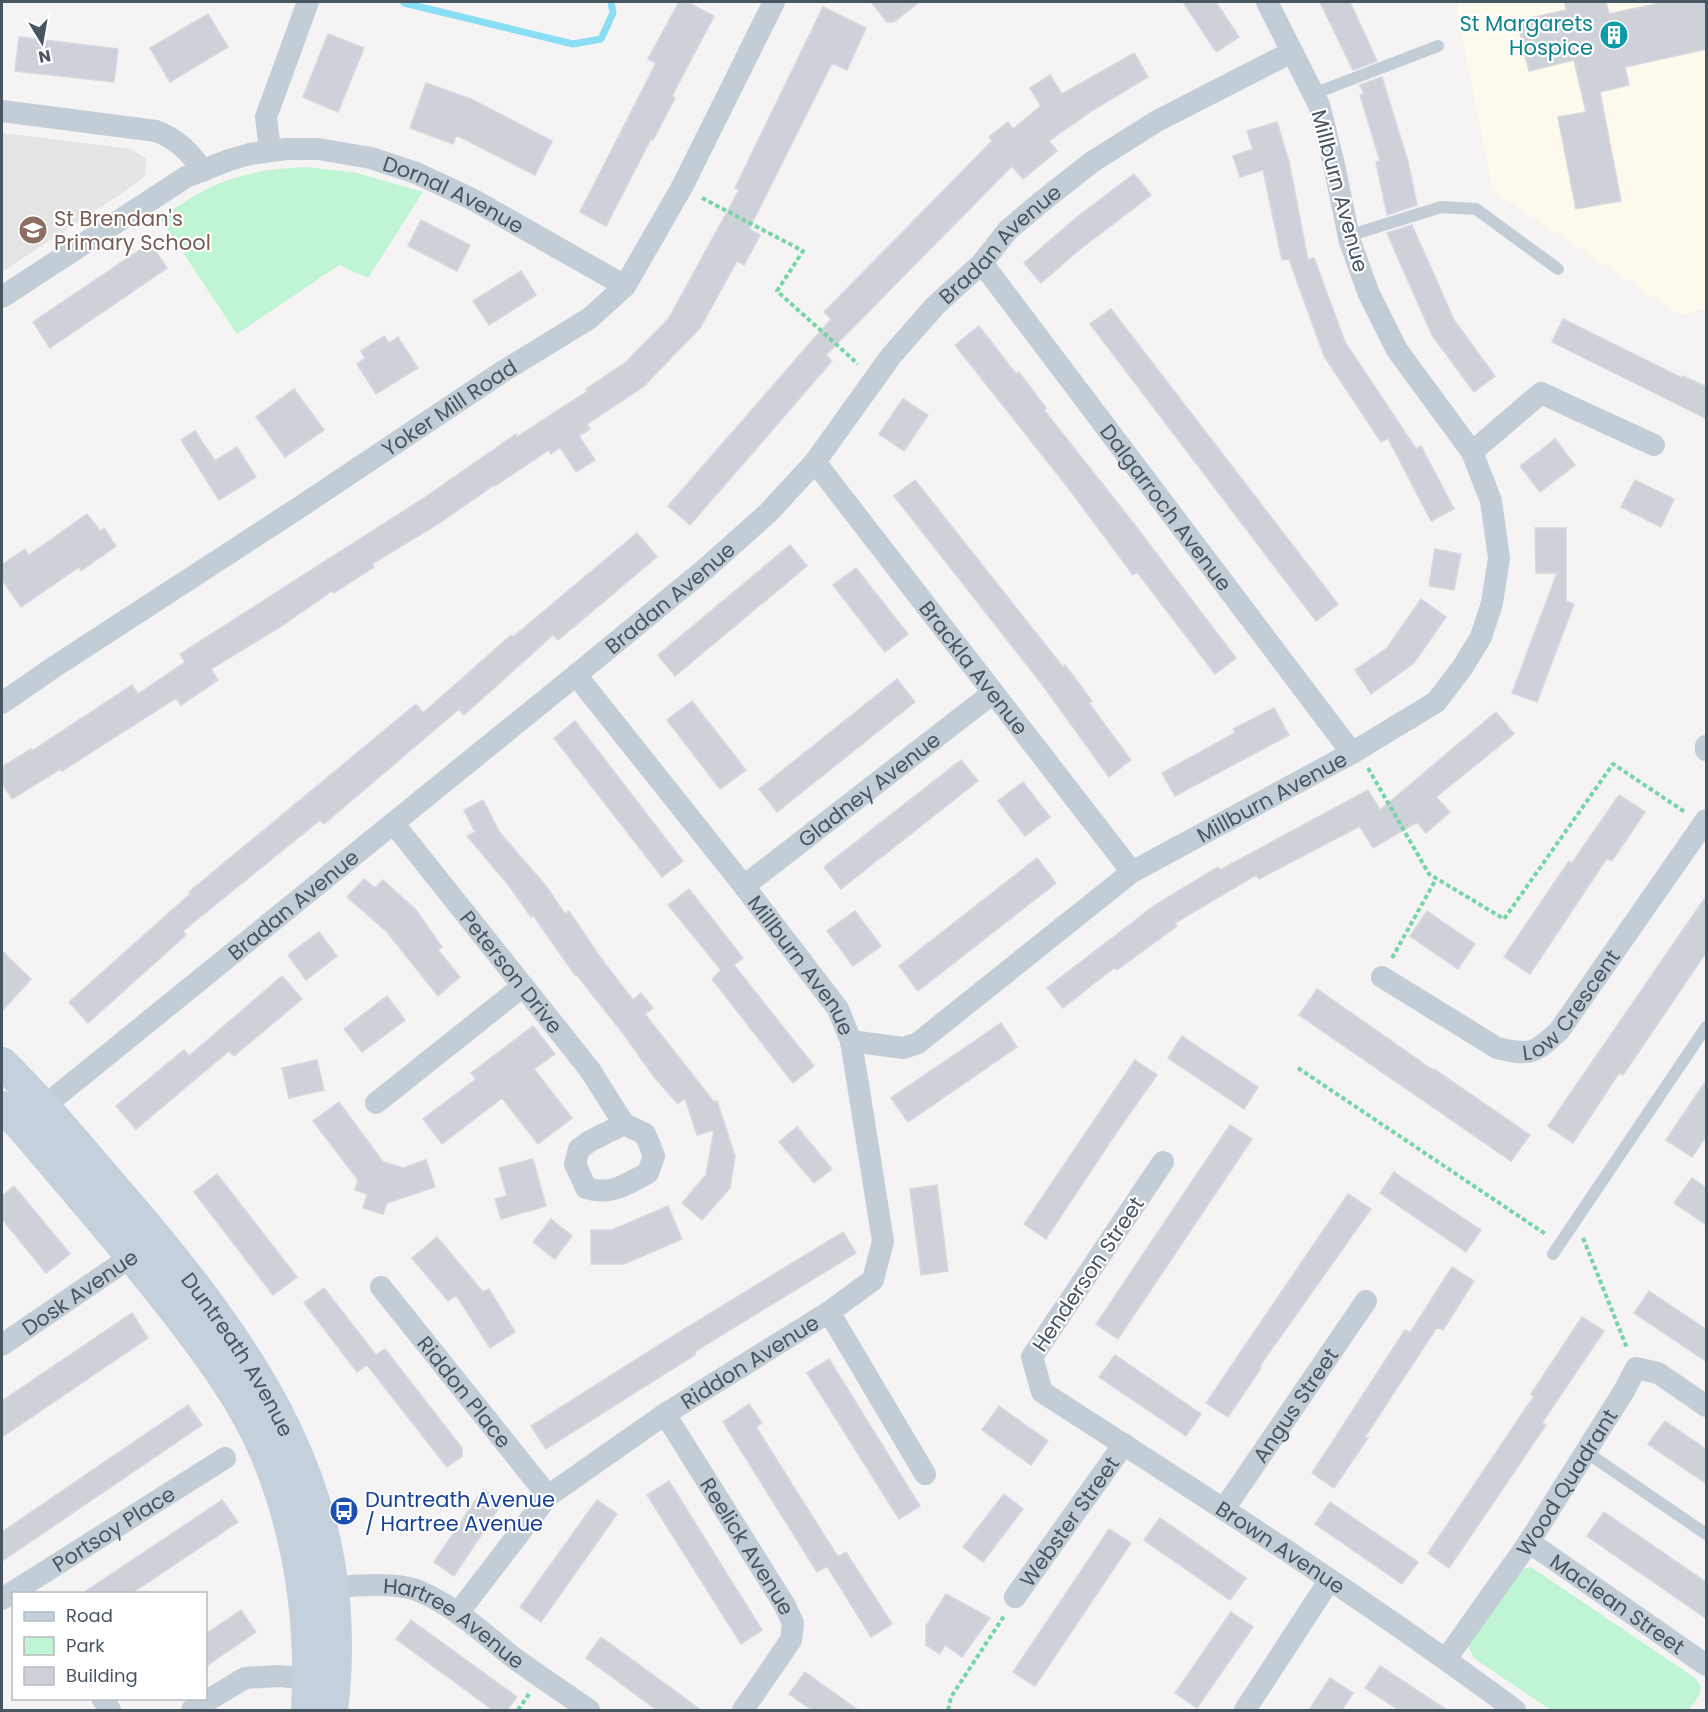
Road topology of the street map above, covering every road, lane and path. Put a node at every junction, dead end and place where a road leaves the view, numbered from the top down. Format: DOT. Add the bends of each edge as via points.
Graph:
graph roads {
  1 [pos="308,2"];
  2 [pos="774,2"];
  3 [pos="1267,2"];
  4 [pos="1438,46"];
  5 [pos="1292,52"];
  6 [pos="1314,94"];
  7 [pos="2,111"];
  8 [pos="268,151"];
  9 [pos="194,174"];
  10 [pos="682,187"];
  11 [pos="1348,236"];
  12 [pos="981,263"];
  13 [pos="1558,269"];
  14 [pos="625,286"];
  15 [pos="2,297"];
  16 [pos="874,379"];
  17 [pos="1654,445"];
  18 [pos="1472,452"];
  19 [pos="815,462"];
  20 [pos="576,675"];
  21 [pos="993,693"];
  22 [pos="2,703"];
  23 [pos="1355,751"];
  24 [pos="1705,822"];
  25 [pos="394,824"];
  26 [pos="1132,872"];
  27 [pos="1436,879"];
  28 [pos="744,886"];
  29 [pos="1382,977"];
  30 [pos="523,986"];
  31 [pos="1707,1027"];
  32 [pos="851,1041"];
  33 [pos="2,1063"];
  34 [pos="1298,1068"];
  35 [pos="376,1103"];
  36 [pos="22,1112"];
  37 [pos="624,1124"];
  38 [pos="1163,1162"];
  39 [pos="1576,1222"];
  40 [pos="157,1238"];
  41 [pos="1556,1249"];
  42 [pos="132,1256"];
  43 [pos="381,1287"];
  44 [pos="1366,1301"];
  45 [pos="829,1312"];
  46 [pos="2,1345"];
  47 [pos="1636,1368"];
  48 [pos="1042,1392"];
  49 [pos="1707,1406"];
  50 [pos="665,1414"];
  51 [pos="1124,1444"];
  52 [pos="1586,1452"];
  53 [pos="225,1458"];
  54 [pos="925,1474"];
  55 [pos="548,1496"];
  56 [pos="1224,1509"];
  57 [pos="1707,1534"];
  58 [pos="1529,1542"];
  59 [pos="1329,1581"];
  60 [pos="28,1589"];
  61 [pos="318,1590"];
  62 [pos="1015,1598"];
  63 [pos="458,1613"];
  64 [pos="1446,1659"];
  65 [pos="1707,1665"];
  66 [pos="325,1690"];
  67 [pos="192,1710"];
  68 [pos="307,1710"];
  69 [pos="589,1710"];
  70 [pos="743,1710"];
  71 [pos="948,1710"];
  72 [pos="1245,1710"];
  73 [pos="1515,1710"];
  1 -- 8 [label="street" via="266,117"];
  2 -- 10 [label="street, Yoker Mill Road"];
  3 -- 5 [label="street, Millburn Avenue"];
  4 -- 6 [label="lane"];
  5 -- 6 [label="street, Millburn Avenue"];
  5 -- 12 [label="street, Bradan Avenue" via="1157,121 1092,162 1008,230"];
  6 -- 11 [label="street, Millburn Avenue"];
  7 -- 9 [label="street" via="156,131 183,146"];
  8 -- 9 [label="street, Dornal Avenue"];
  8 -- 14 [label="street, Dornal Avenue" via="318,149 371,158 416,173"];
  9 -- 15 [label="street, Dornal Avenue"];
  10 -- 14 [label="street, Yoker Mill Road"];
  10 -- 16 [label="path" via="803,251 777,291"];
  11 -- 13 [label="lane" via="1441,207 1476,209"];
  11 -- 18 [label="street, Millburn Avenue" via="1369,294 1397,350"];
  12 -- 16 [label="street, Bradan Avenue" via="935,306"];
  12 -- 23 [label="street, Dalgarroch Avenue"];
  14 -- 22 [label="street, Yoker Mill Road" via="591,318 502,372"];
  16 -- 19 [label="street, Bradan Avenue"];
  17 -- 18 [label="street" via="1541,393"];
  18 -- 23 [label="street, Millburn Avenue" via="1491,501 1499,558 1492,603 1481,637 1436,702"];
  19 -- 20 [label="street, Bradan Avenue" via="768,513"];
  19 -- 21 [label="street, Brackla Avenue"];
  20 -- 25 [label="street, Bradan Avenue"];
  20 -- 28 [label="street, Millburn Avenue"];
  21 -- 26 [label="street, Brackla Avenue"];
  21 -- 28 [label="street, Gladney Avenue"];
  23 -- 26 [label="street, Millburn Avenue"];
  23 -- 27 [label="path" via="1429,874"];
  24 -- 27 [label="path" via="1613,764 1504,919"];
  24 -- 29 [label="street, Low Crescent" via="1559,1031 1539,1050 1516,1053 1497,1048"];
  25 -- 30 [label="street, Peterson Drive"];
  25 -- 36 [label="street, Bradan Avenue"];
  26 -- 32 [label="street, Millburn Avenue" via="918,1043 903,1048"];
  27 -- 29 [label="path"];
  28 -- 32 [label="street, Millburn Avenue" via="838,1009"];
  30 -- 35 [label="street"];
  30 -- 37 [label="street, Peterson Drive" via="590,1070"];
  31 -- 39 [label="lane"];
  32 -- 45 [label="street, Riddon Avenue" via="883,1240 873,1280"];
  33 -- 36 [label="street, Duntreath Avenue"];
  34 -- 41 [label="path"];
  36 -- 40 [label="street, Duntreath Avenue"];
  36 -- 42 [label="street, Duntreath Avenue"];
  38 -- 48 [label="street, Henderson Street" via="1032,1357"];
  39 -- 41 [label="lane"];
  39 -- 47 [label="path"];
  40 -- 42 [label="street, Dosk Avenue"];
  40 -- 61 [label="street, Duntreath Avenue" via="244,1353 281,1418 315,1502"];
  42 -- 46 [label="street, Dosk Avenue"];
  42 -- 61 [label="street, Duntreath Avenue" via="216,1366 253,1427 278,1486 292,1535"];
  43 -- 55 [label="street, Riddon Place"];
  44 -- 56 [label="street, Angus Street"];
  45 -- 50 [label="street, Riddon Avenue"];
  45 -- 54 [label="street"];
  47 -- 49 [label="street" via="1658,1373"];
  47 -- 52 [label="street, Wood Quadrant"];
  48 -- 51 [label="street, Brown Avenue"];
  50 -- 55 [label="street, Riddon Avenue"];
  50 -- 70 [label="street, Reelick Avenue" via="793,1623 791,1640"];
  51 -- 56 [label="street, Brown Avenue"];
  51 -- 62 [label="street, Webster Street"];
  52 -- 57 [label="lane"];
  52 -- 58 [label="street, Wood Quadrant"];
  53 -- 60 [label="street, Portsoy Place"];
  55 -- 63 [label="street, Riddon Avenue"];
  56 -- 59 [label="street, Brown Avenue"];
  58 -- 64 [label="street, Wood Quadrant"];
  58 -- 65 [label="street, Maclean Street"];
  59 -- 64 [label="street, Brown Avenue"];
  59 -- 72 [label="street"];
  61 -- 63 [label="street, Hartree Avenue" via="385,1585 419,1591"];
  61 -- 66 [label="street, Duntreath Avenue" via="336,1636"];
  62 -- 71 [label="path" via="951,1697"];
  63 -- 69 [label="street, Hartree Avenue"];
  64 -- 73 [label="street, Brown Avenue"];
  66 -- 67 [label="street" via="279,1676 245,1678"];
  66 -- 68 [label="street, Duntreath Avenue"];
}
